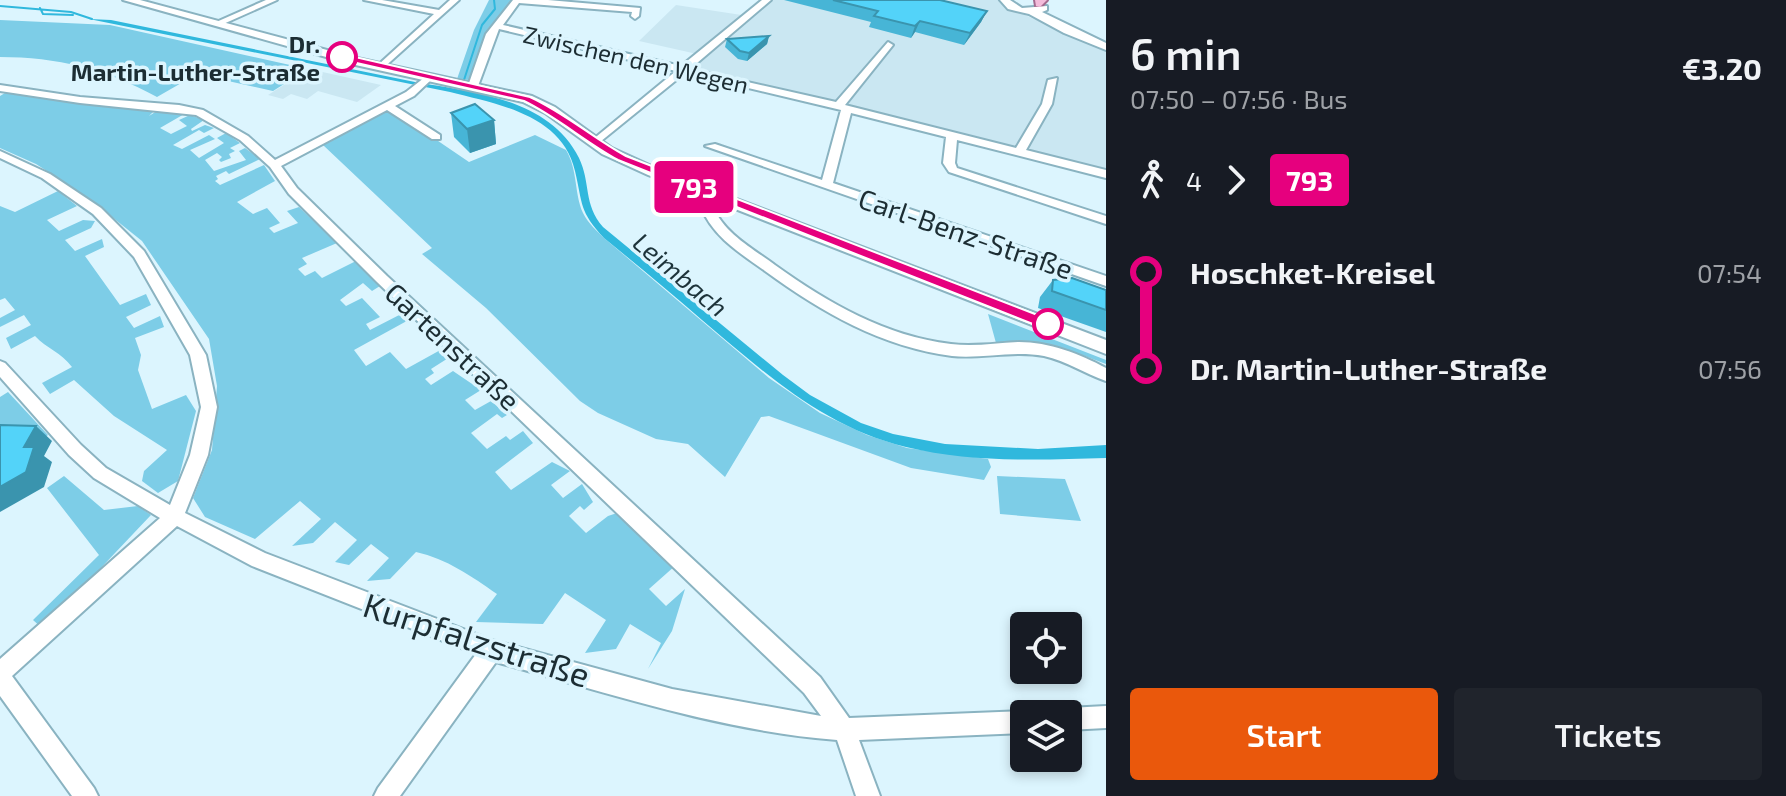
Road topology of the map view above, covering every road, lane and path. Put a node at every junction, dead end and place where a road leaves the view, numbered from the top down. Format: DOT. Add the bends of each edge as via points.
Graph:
graph roads {
  1 [pos="128,0"];
  2 [pos="273,0"];
  3 [pos="368,0"];
  4 [pos="455,0"];
  5 [pos="518,0"];
  6 [pos="767,0"];
  7 [pos="1005,0"];
  8 [pos="600,3"];
  9 [pos="1037,4"];
  10 [pos="637,10"];
  11 [pos="442,13"];
  12 [pos="218,23"];
  13 [pos="496,26"];
  14 [pos="888,45"];
  15 [pos="1106,47"];
  16 [pos="381,67"];
  17 [pos="684,69"];
  18 [pos="1053,80"];
  19 [pos="423,83"];
  20 [pos="465,84"];
  21 [pos="0,88"];
  22 [pos="387,106"];
  23 [pos="843,108"];
  24 [pos="952,135"];
  25 [pos="436,137"];
  26 [pos="595,143"];
  27 [pos="711,146"];
  28 [pos="1020,151"];
  29 [pos="0,154"];
  30 [pos="274,165"];
  31 [pos="1106,174"];
  32 [pos="826,186"];
  33 [pos="712,194"];
  34 [pos="1106,220"];
  35 [pos="1106,281"];
  36 [pos="1106,347"];
  37 [pos="0,367"];
  38 [pos="1106,375"];
  39 [pos="175,516"];
  40 [pos="492,650"];
  41 [pos="0,676"];
  42 [pos="1106,717"];
  43 [pos="1082,718"];
  44 [pos="1010,723"];
  45 [pos="844,729"];
  46 [pos="86,796"];
  47 [pos="386,796"];
  48 [pos="868,796"];
  1 -- 12 [label="street"];
  2 -- 12 [label="street"];
  3 -- 11 [label="street"];
  4 -- 11 [label="street"];
  5 -- 8 [label="street"];
  5 -- 13 [label="street"];
  6 -- 17 [label="street"];
  7 -- 9 [label="street" via="1013,8"];
  8 -- 10 [label="street"];
  9 -- 15 [label="street" via="1056,25"];
  11 -- 16 [label="street"];
  12 -- 16 [label="street"];
  13 -- 17 [label="street, Zwischen den Wegen"];
  13 -- 20 [label="street, Zwischen den Wegen"];
  14 -- 23 [label="street"];
  16 -- 19 [label="street"];
  17 -- 23 [label="street, Zwischen den Wegen"];
  17 -- 26 [label="street"];
  18 -- 28 [label="street" via="1047,104"];
  19 -- 20 [label="street"];
  19 -- 22 [label="street"];
  20 -- 26 [label="street" via="541,105"];
  21 -- 30 [label="street, Gartenstraße" via="199,112 244,138"];
  22 -- 25 [label="street"];
  22 -- 30 [label="street"];
  23 -- 24 [label="street, Zwischen den Wegen"];
  23 -- 32 [label="street, Carl-Benz-Straße"];
  24 -- 28 [label="street, Zwischen den Wegen"];
  24 -- 34 [label="street" via="953,170"];
  26 -- 33 [label="street"];
  27 -- 32 [label="street, Carl-Benz-Straße"];
  28 -- 31 [label="street, Zwischen den Wegen"];
  29 -- 39 [label="street" via="46,176 97,211 139,254 198,355 209,407 199,455"];
  30 -- 45 [label="street, Gartenstraße" via="293,191 382,279 812,685"];
  32 -- 35 [label="street, Carl-Benz-Straße"];
  33 -- 36 [label="street"];
  33 -- 38 [label="street" via="710,218 723,231 801,291 855,323 898,340 947,349 1041,350"];
  37 -- 39 [label="street, Kurpfalzstraße" via="100,473"];
  39 -- 40 [label="street, Kurpfalzstraße" via="259,560"];
  39 -- 41 [label="street"];
  40 -- 45 [label="street, Kurpfalzstraße" via="672,700"];
  40 -- 47 [label="street"];
  41 -- 46 [label="street"];
  42 -- 43 [label="street"];
  44 -- 45 [label="street, Kurpfalzstraße"];
  45 -- 48 [label="street, Gartenstraße"];
}
